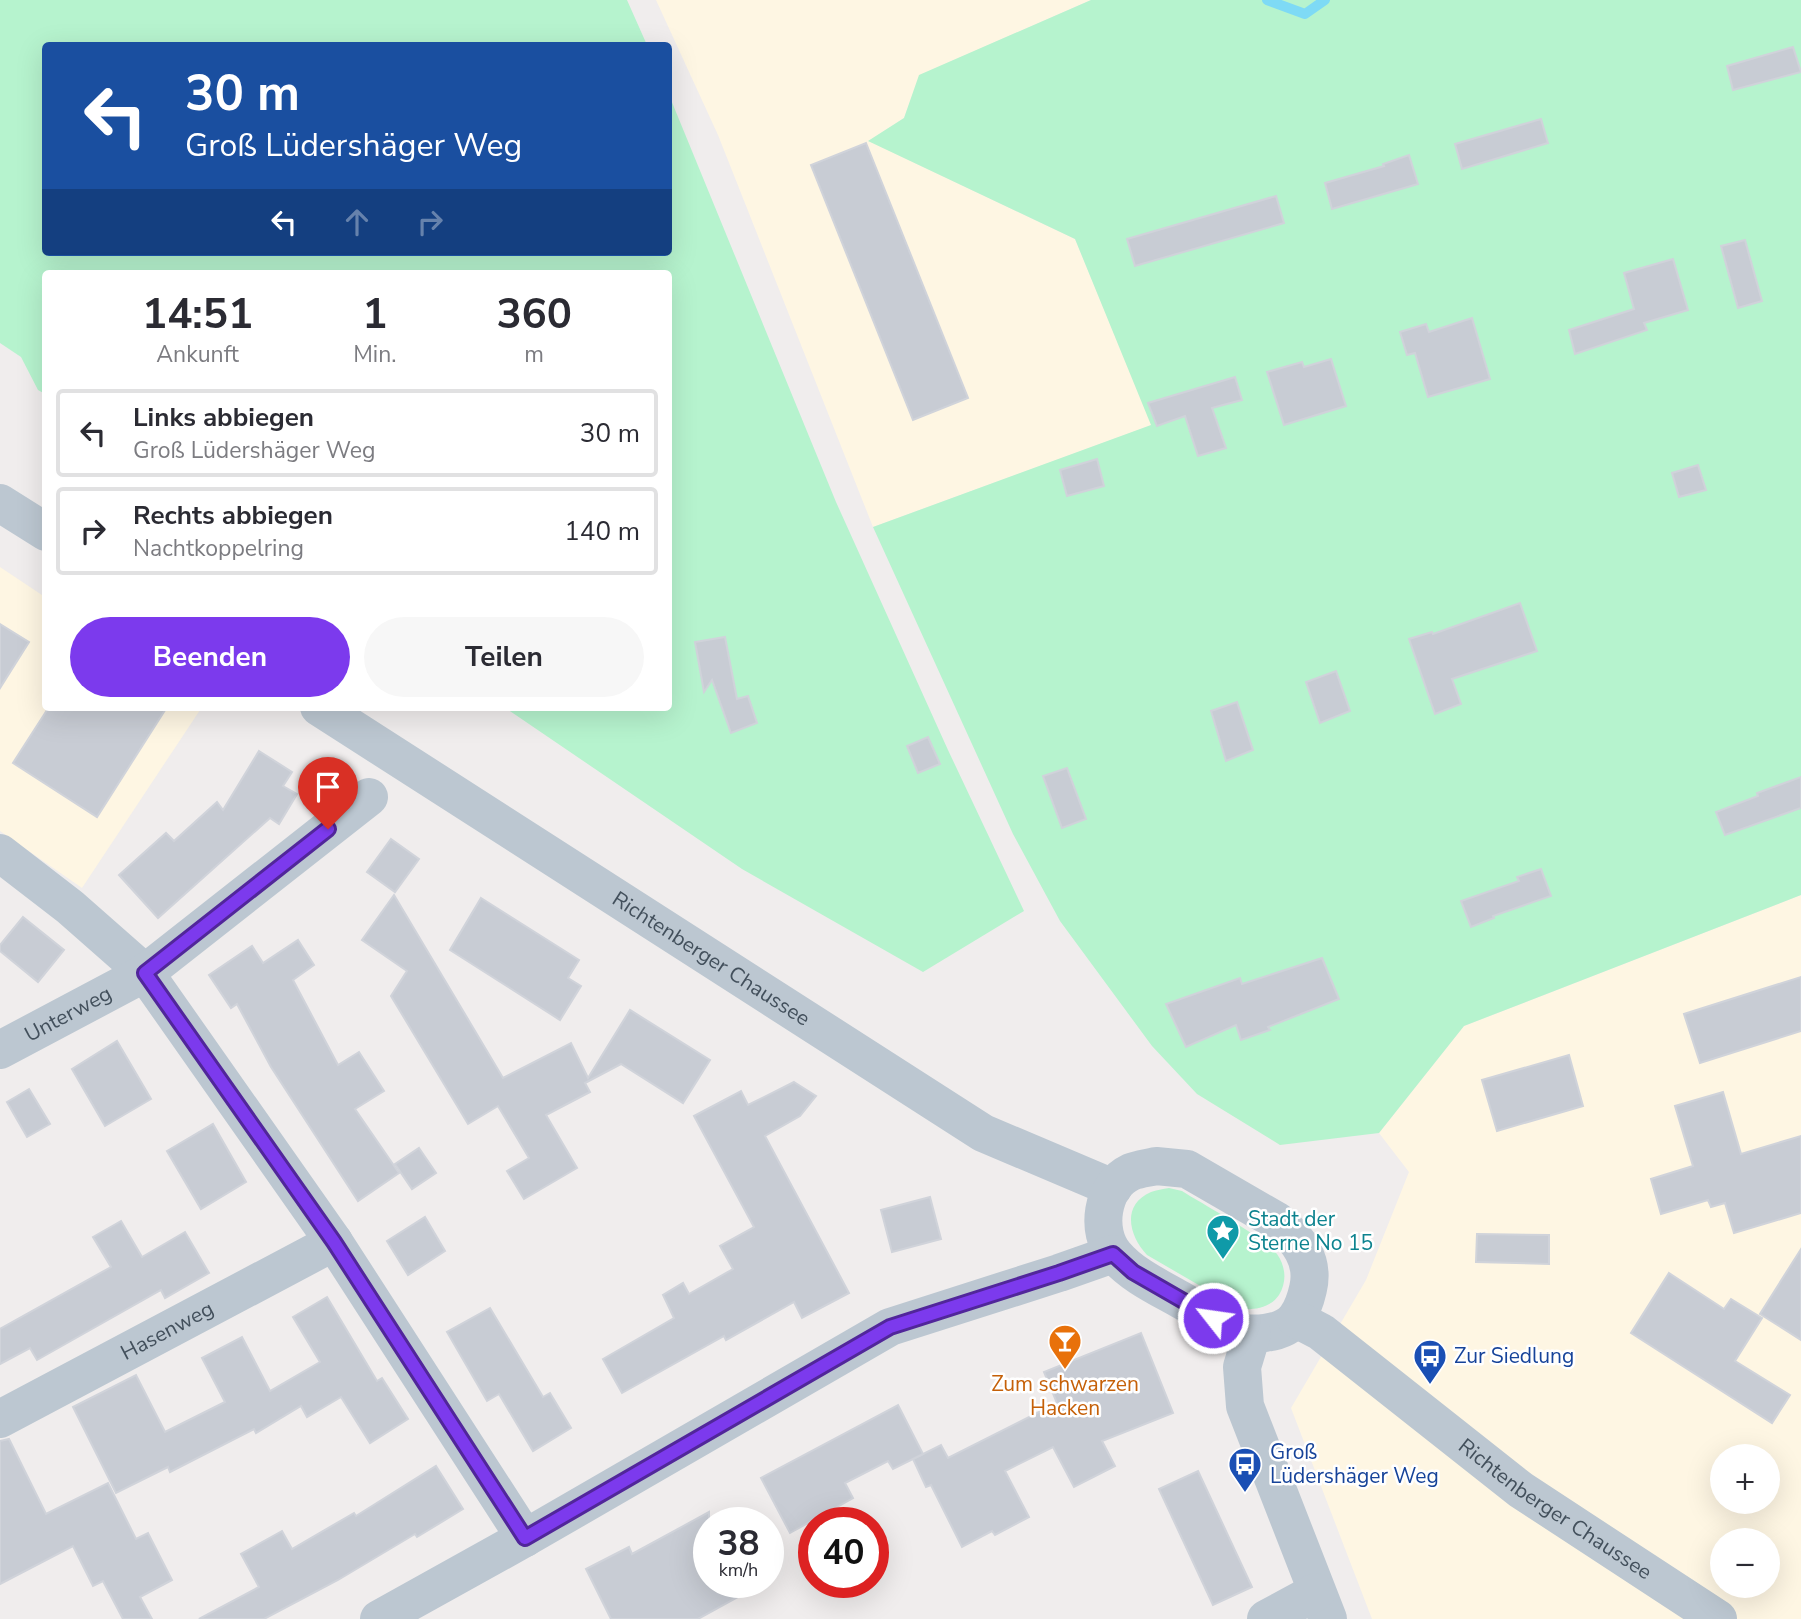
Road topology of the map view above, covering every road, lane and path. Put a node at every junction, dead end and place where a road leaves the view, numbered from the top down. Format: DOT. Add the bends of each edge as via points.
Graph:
graph roads {
  1 [pos="0,503"];
  2 [pos="42,529"];
  3 [pos="325,711"];
  4 [pos="369,797"];
  5 [pos="0,853"];
  6 [pos="145,973"];
  7 [pos="0,1049"];
  8 [pos="1112,1188"];
  9 [pos="334,1242"];
  10 [pos="1113,1254"];
  11 [pos="1296,1319"];
  12 [pos="1252,1334"];
  13 [pos="0,1419"];
  14 [pos="525,1538"];
  15 [pos="1322,1605"];
  16 [pos="379,1619"];
  17 [pos="1266,1619"];
  18 [pos="1718,1619"];
  1 -- 2 [label="street"];
  3 -- 8 [label="street, Richtenberger Chaussee" via="984,1133"];
  4 -- 6 [label="street, Unterweg"];
  5 -- 6 [label="street"];
  6 -- 7 [label="street, Unterweg"];
  6 -- 9 [label="street"];
  8 -- 10 [label="street" via="1104,1209 1104,1232"];
  8 -- 11 [label="street" via="1129,1173 1156,1166 1186,1170 1277,1221 1302,1247 1310,1267 1306,1298"];
  9 -- 13 [label="street, Hasenweg"];
  9 -- 14 [label="street"];
  10 -- 12 [label="street" via="1133,1272 1233,1330"];
  10 -- 14 [label="street" via="890,1327"];
  11 -- 12 [label="street" via="1283,1328"];
  11 -- 18 [label="street, Richtenberger Chaussee" via="1321,1332 1521,1490"];
  12 -- 15 [label="street" via="1242,1367 1245,1406"];
  14 -- 16 [label="street"];
  15 -- 17 [label="street"];
}
